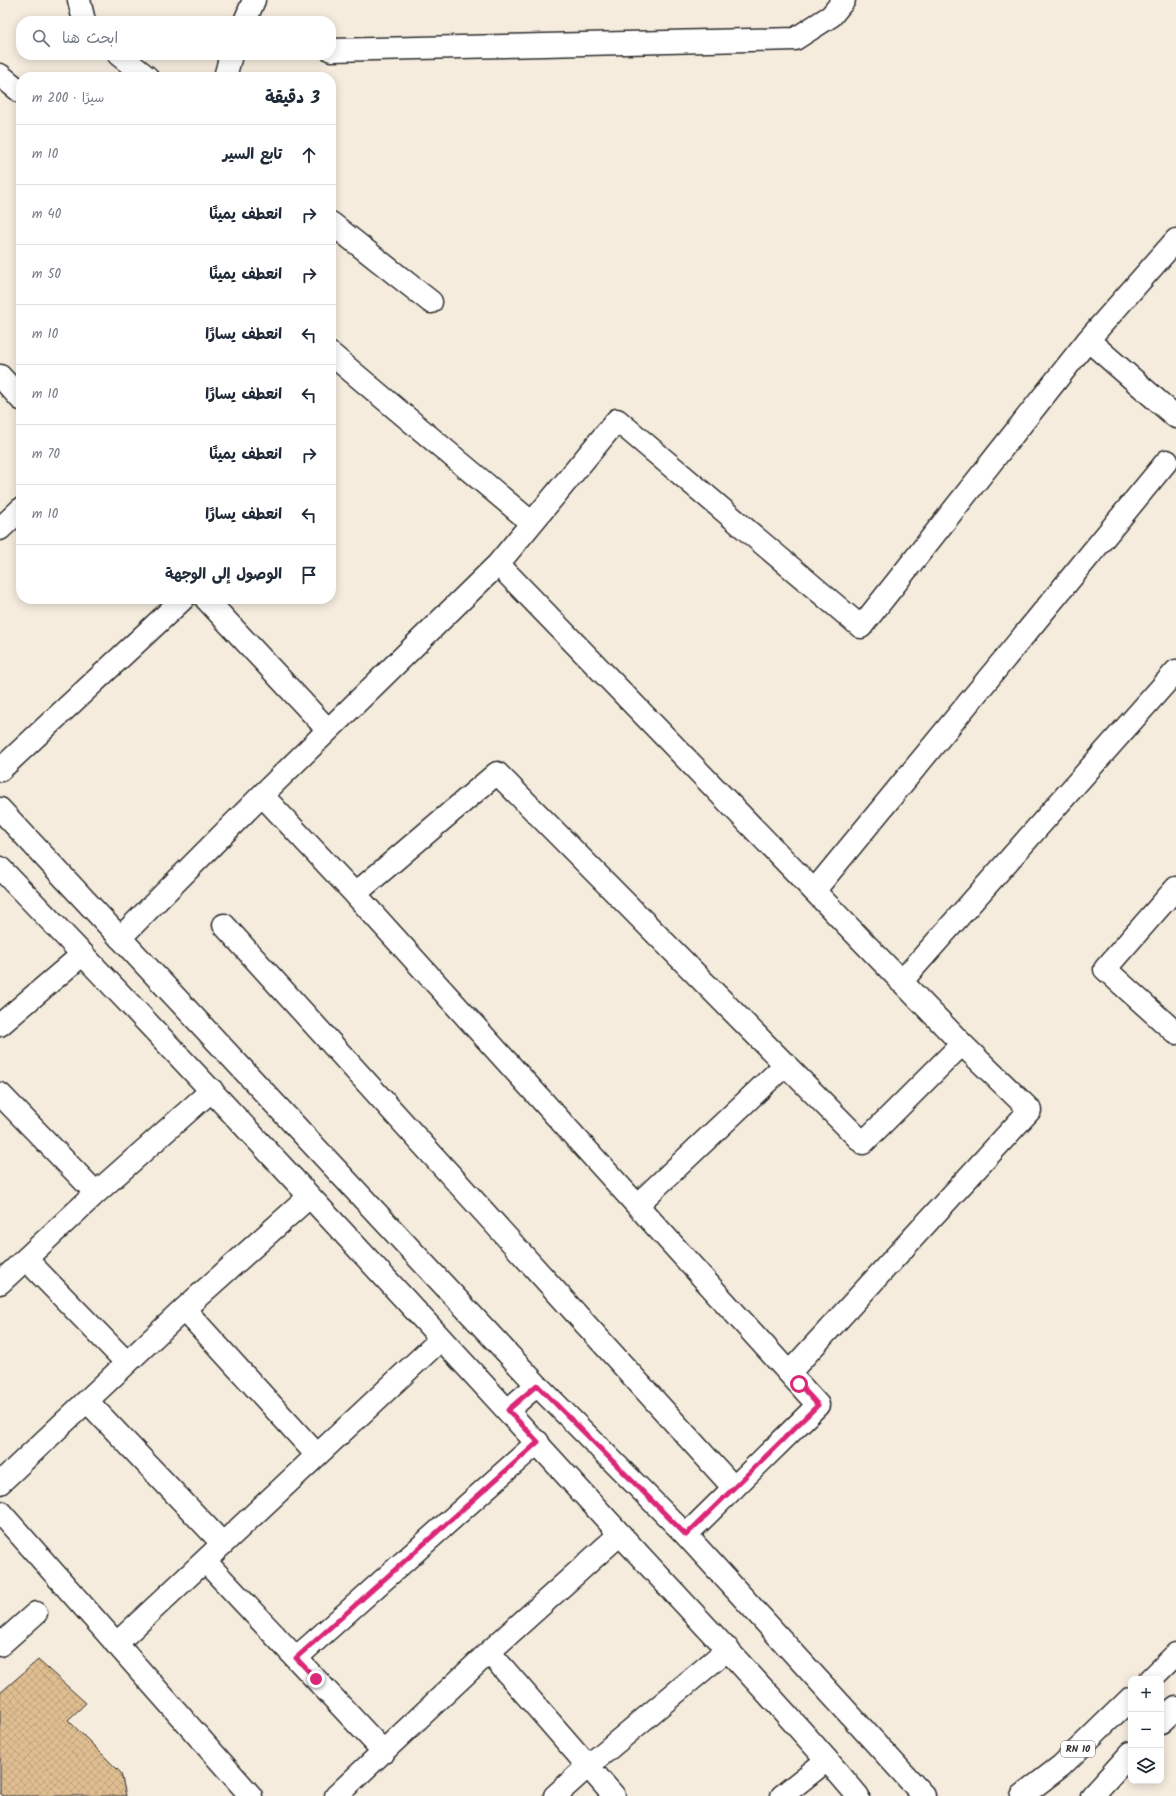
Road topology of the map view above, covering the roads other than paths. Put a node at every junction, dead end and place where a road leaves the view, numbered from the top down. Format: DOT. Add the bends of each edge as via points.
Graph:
graph roads {
  1 [pos="79,0"];
  2 [pos="254,0"];
  3 [pos="844,0"];
  4 [pos="83,16"];
  5 [pos="247,16"];
  6 [pos="336,50"];
  7 [pos="125,60"];
  8 [pos="230,60"];
  9 [pos="141,72"];
  10 [pos="226,72"];
  11 [pos="0,75"];
  12 [pos="16,88"];
  13 [pos="336,227"];
  14 [pos="1176,240"];
  15 [pos="431,302"];
  16 [pos="1088,340"];
  17 [pos="336,358"];
  18 [pos="0,376"];
  19 [pos="16,394"];
  20 [pos="1176,418"];
  21 [pos="1167,460"];
  22 [pos="16,513"];
  23 [pos="532,523"];
  24 [pos="0,529"];
  25 [pos="498,564"];
  26 [pos="178,604"];
  27 [pos="211,604"];
  28 [pos="1176,671"];
  29 [pos="328,730"];
  30 [pos="0,770"];
  31 [pos="262,795"];
  32 [pos="0,809"];
  33 [pos="0,868"];
  34 [pos="1176,888"];
  35 [pos="814,891"];
  36 [pos="355,894"];
  37 [pos="224,925"];
  38 [pos="120,938"];
  39 [pos="83,954"];
  40 [pos="902,982"];
  41 [pos="0,1025"];
  42 [pos="1176,1033"];
  43 [pos="962,1044"];
  44 [pos="786,1064"];
  45 [pos="212,1090"];
  46 [pos="0,1094"];
  47 [pos="96,1193"];
  48 [pos="309,1197"];
  49 [pos="636,1205"];
  50 [pos="26,1259"];
  51 [pos="0,1283"];
  52 [pos="184,1309"];
  53 [pos="441,1339"];
  54 [pos="127,1363"];
  55 [pos="789,1373"];
  56 [pos="537,1385"];
  57 [pos="87,1401"];
  58 [pos="508,1410"];
  59 [pos="538,1442"];
  60 [pos="317,1456"];
  61 [pos="0,1483"];
  62 [pos="734,1488"];
  63 [pos="0,1512"];
  64 [pos="620,1534"];
  65 [pos="686,1535"];
  66 [pos="223,1544"];
  67 [pos="205,1561"];
  68 [pos="36,1612"];
  69 [pos="0,1644"];
  70 [pos="116,1644"];
  71 [pos="728,1649"];
  72 [pos="489,1652"];
  73 [pos="1176,1654"];
  74 [pos="296,1658"];
  75 [pos="1154,1676"];
  76 [pos="1128,1701"];
  77 [pos="1176,1708"];
  78 [pos="1164,1719"];
  79 [pos="384,1752"];
  80 [pos="1128,1756"];
  81 [pos="827,1760"];
  82 [pos="588,1766"];
  83 [pos="342,1794"];
  84 [pos="250,1796"];
  85 [pos="555,1796"];
  86 [pos="614,1796"];
  87 [pos="782,1796"];
  88 [pos="858,1796"];
  89 [pos="924,1796"];
  90 [pos="1022,1796"];
  91 [pos="1092,1796"];
  1 -- 4 [label="main road"];
  2 -- 5 [label="main road"];
  3 -- 6 [label="main road" via="832,16 795,39"];
  7 -- 9 [label="main road"];
  8 -- 10 [label="main road"];
  11 -- 12 [label="main road"];
  13 -- 15 [label="main road"];
  14 -- 16 [label="main road"];
  16 -- 20 [label="main road"];
  16 -- 23 [label="main road" via="861,627 617,420"];
  17 -- 23 [label="main road"];
  18 -- 19 [label="main road"];
  21 -- 35 [label="main road"];
  22 -- 24 [label="main road"];
  23 -- 25 [label="main road"];
  25 -- 29 [label="main road"];
  25 -- 35 [label="main road"];
  26 -- 30 [label="main road"];
  27 -- 29 [label="main road"];
  28 -- 40 [label="main road"];
  29 -- 31 [label="main road"];
  31 -- 36 [label="main road"];
  31 -- 38 [label="main road"];
  32 -- 38 [label="main road"];
  33 -- 39 [label="main road"];
  34 -- 42 [label="main road" via="1104,969"];
  35 -- 40 [label="main road"];
  36 -- 44 [label="main road" via="497,773"];
  36 -- 49 [label="main road"];
  37 -- 62 [label="main road"];
  38 -- 56 [label="main road"];
  39 -- 41 [label="main road"];
  39 -- 45 [label="main road"];
  40 -- 43 [label="main road"];
  43 -- 44 [label="main road" via="863,1143"];
  43 -- 55 [label="main road" via="1030,1110"];
  44 -- 49 [label="main road"];
  45 -- 47 [label="main road"];
  45 -- 48 [label="main road"];
  46 -- 47 [label="main road"];
  47 -- 50 [label="main road"];
  48 -- 52 [label="main road"];
  48 -- 53 [label="main road"];
  49 -- 55 [label="main road"];
  50 -- 51 [label="main road"];
  50 -- 54 [label="main road"];
  52 -- 54 [label="main road"];
  52 -- 60 [label="main road"];
  53 -- 58 [label="main road"];
  53 -- 60 [label="main road"];
  54 -- 57 [label="main road"];
  55 -- 62 [label="main road" via="818,1405"];
  56 -- 58 [label="main road"];
  56 -- 65 [label="main road"];
  57 -- 61 [label="main road"];
  57 -- 66 [label="main road"];
  58 -- 59 [label="main road"];
  59 -- 64 [label="main road"];
  59 -- 74 [label="main road"];
  60 -- 66 [label="main road"];
  62 -- 65 [label="main road"];
  63 -- 70 [label="main road"];
  64 -- 71 [label="main road"];
  64 -- 72 [label="main road"];
  65 -- 89 [label="main road"];
  66 -- 67 [label="main road"];
  67 -- 70 [label="main road"];
  67 -- 74 [label="main road"];
  68 -- 69 [label="main road"];
  70 -- 84 [label="main road"];
  71 -- 81 [label="main road"];
  71 -- 82 [label="main road"];
  72 -- 79 [label="main road"];
  72 -- 82 [label="main road"];
  73 -- 75 [label="main road"];
  74 -- 79 [label="main road"];
  76 -- 90 [label="main road, RN 10" via="1061,1766"];
  77 -- 78 [label="main road"];
  79 -- 83 [label="main road"];
  80 -- 91 [label="main road"];
  81 -- 87 [label="main road"];
  81 -- 88 [label="main road"];
  82 -- 85 [label="main road"];
  82 -- 86 [label="main road"];
}
